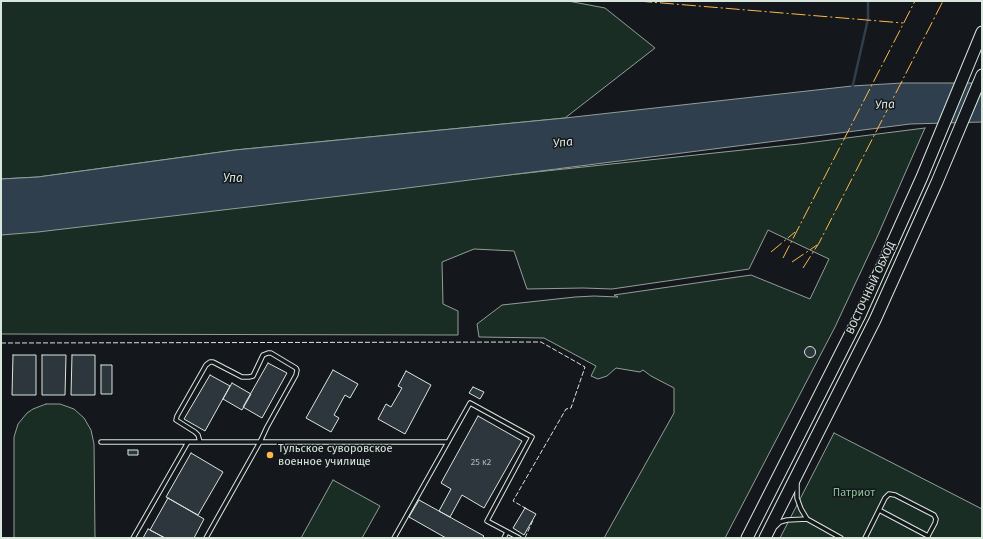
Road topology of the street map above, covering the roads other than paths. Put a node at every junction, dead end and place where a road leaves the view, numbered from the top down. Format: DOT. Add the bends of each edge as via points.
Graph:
graph roads {
  1 [pos="982,32"];
  2 [pos="982,75"];
  3 [pos="100,442"];
  4 [pos="188,442"];
  5 [pos="200,442"];
  6 [pos="260,442"];
  7 [pos="448,442"];
  8 [pos="800,470"];
  9 [pos="879,510"];
  10 [pos="808,519"];
  11 [pos="507,532"];
  12 [pos="768,534"];
  13 [pos="928,537"];
  14 [pos="133,538"];
  15 [pos="206,538"];
  16 [pos="394,538"];
  17 [pos="504,538"];
  18 [pos="518,538"];
  19 [pos="747,538"];
  20 [pos="841,538"];
  21 [pos="865,538"];
  1 -- 19 [label="main road, ВОСТОЧНЫЙ ОБХОД" via="922,177 860,315"];
  2 -- 8 [label="main road, ВОСТОЧНЫЙ ОБХОД" via="875,320"];
  3 -- 4 [label="lane"];
  4 -- 5 [label="lane"];
  4 -- 14 [label="lane"];
  5 -- 6 [label="lane"];
  5 -- 6 [label="lane" via="195,432 176,420 206,365 213,362 249,378 253,376 263,355 268,352 297,370"];
  6 -- 7 [label="lane"];
  6 -- 15 [label="lane"];
  7 -- 11 [label="lane" via="470,404 532,437 487,521"];
  7 -- 16 [label="lane"];
  8 -- 10 [label="lane, ВОСТОЧНЫЙ ОБХОД" via="796,488 797,498"];
  8 -- 12 [label="main road, ВОСТОЧНЫЙ ОБХОД"];
  9 -- 13 [label="lane"];
  9 -- 13 [label="lane" via="889,494 927,511 936,519"];
  9 -- 21 [label="lane"];
  10 -- 12 [label="lane, ВОСТОЧНЫЙ ОБХОД" via="780,522"];
  10 -- 20 [label="lane"];
  11 -- 17 [label="lane"];
  11 -- 18 [label="lane"];
}
